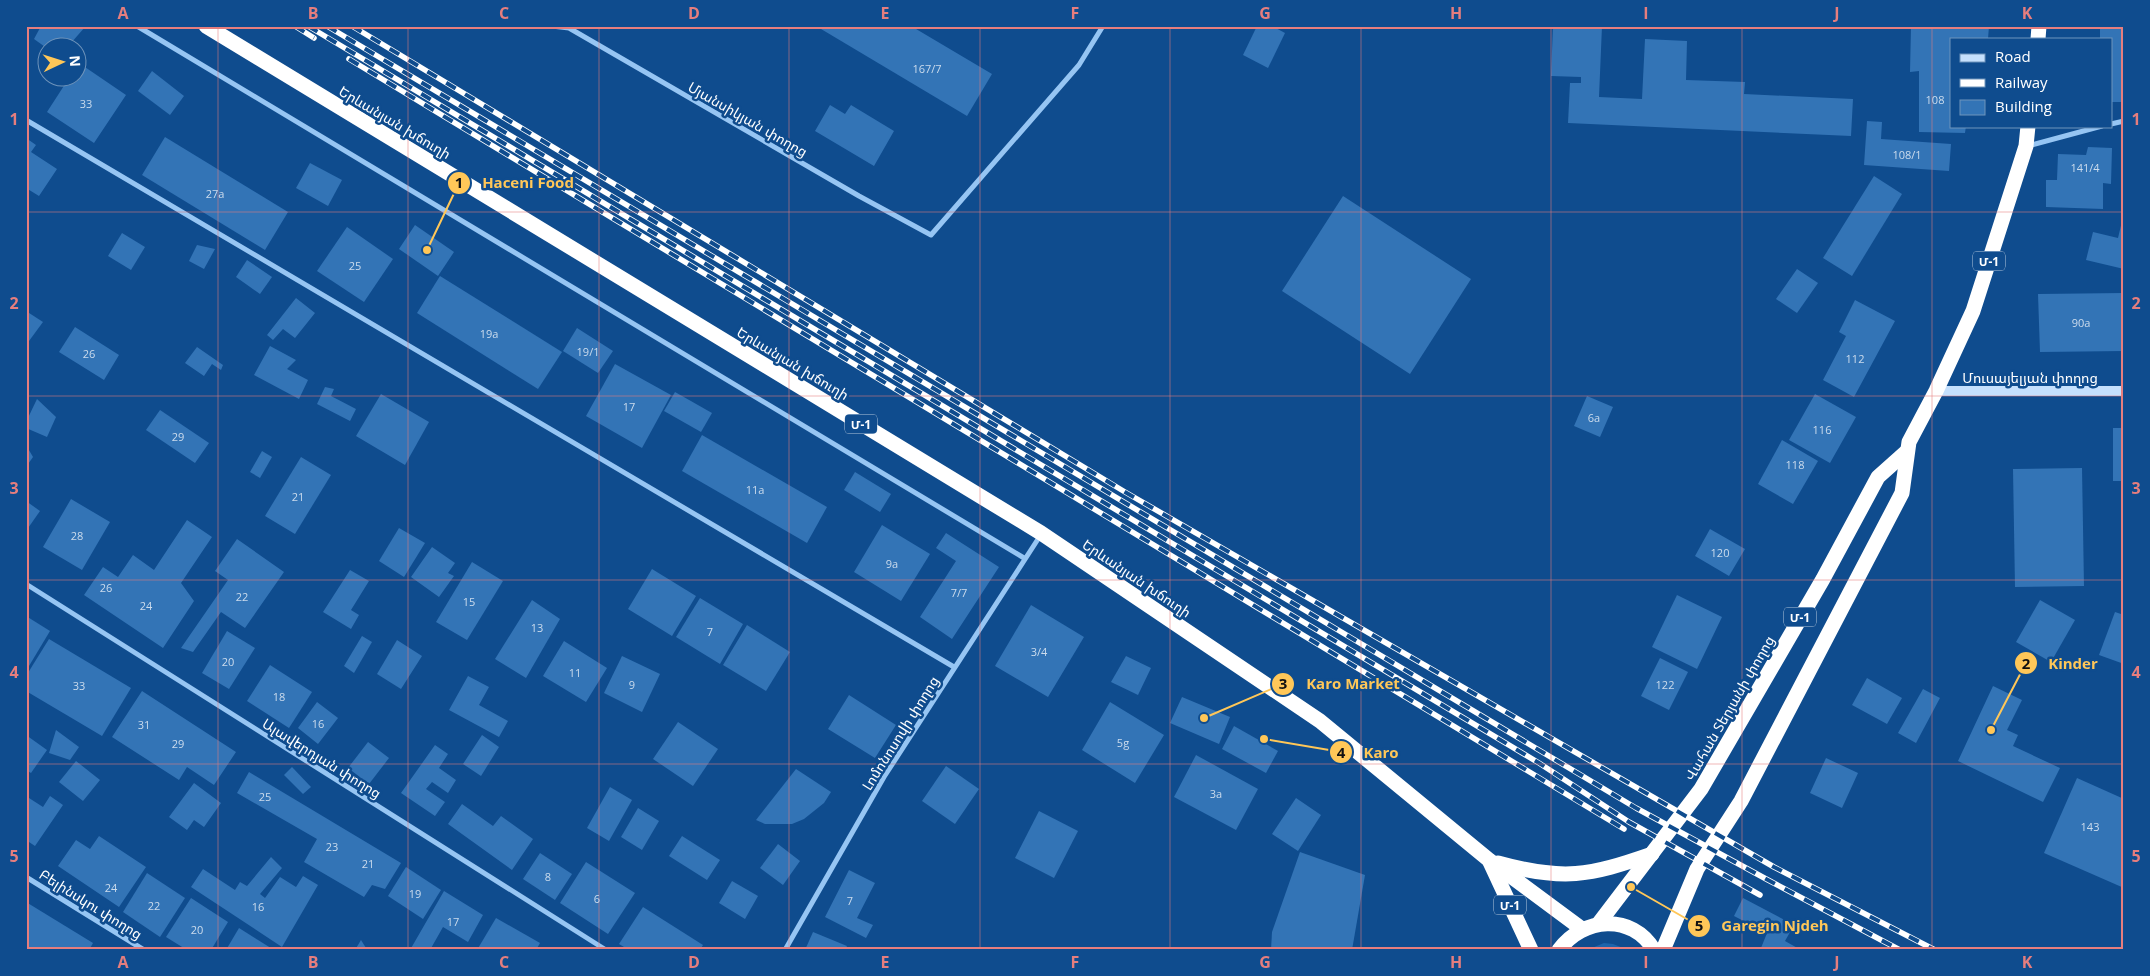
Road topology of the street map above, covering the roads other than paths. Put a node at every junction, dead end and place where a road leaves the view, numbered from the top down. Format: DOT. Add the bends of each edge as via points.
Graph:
graph roads {
  1 [pos="137,26"];
  2 [pos="206,26"];
  3 [pos="552,26"];
  4 [pos="1103,26"];
  5 [pos="26,120"];
  6 [pos="2028,128"];
  7 [pos="2094,128"];
  8 [pos="2026,146"];
  9 [pos="1936,391"];
  10 [pos="2124,391"];
  11 [pos="1906,452"];
  12 [pos="1041,533"];
  13 [pos="1024,558"];
  14 [pos="26,584"];
  15 [pos="954,667"];
  16 [pos="1652,854"];
  17 [pos="1489,860"];
  18 [pos="26,877"];
  19 [pos="1600,923"];
  20 [pos="1582,929"];
  21 [pos="144,950"];
  22 [pos="606,950"];
  23 [pos="785,950"];
  24 [pos="1531,950"];
  25 [pos="1560,950"];
  26 [pos="1654,950"];
  27 [pos="1663,950"];
  1 -- 13 [label="street"];
  2 -- 12 [label="highway, Երևանյան խճուղի / Մ-1"];
  3 -- 4 [label="street, Մյանսիկյան փողոց" via="568,28 931,236 1079,65"];
  5 -- 15 [label="street"];
  6 -- 8 [label="highway, Վահան Տերյանի փողոց / Մ-1"];
  7 -- 8 [label="street"];
  8 -- 9 [label="highway, Վահան Տերյանի փողոց / Մ-1" via="1973,311"];
  9 -- 10 [label="street, Մուսայելյան փողոց"];
  9 -- 11 [label="highway, Վահան Տերյանի փողոց / Մ-1"];
  11 -- 16 [label="highway, Վահան Տերյանի փողոց / Մ-1" via="1878,477 1701,789"];
  11 -- 27 [label="highway, Վահան Տերյանի փողոց / Մ-1" via="1902,493 1741,801 1697,869"];
  12 -- 13 [label="street, Լոմոնոսովի փողոց"];
  12 -- 17 [label="highway, Երևանյան խճուղի / Մ-1" via="1320,721"];
  13 -- 15 [label="street, Լոմոնոսովի փողոց"];
  14 -- 22 [label="street, Ալավերդյան փողոց"];
  15 -- 23 [label="street, Լոմոնոսովի փողոց" via="884,777"];
  16 -- 17 [label="highway" via="1611,868 1562,875 1529,871"];
  16 -- 19 [label="highway, Վահան Տերյանի փողոց / Մ-1"];
  17 -- 20 [label="highway, Երևանյան խճուղի / Մ-1"];
  17 -- 24 [label="highway, Երևանյան խճուղի / Մ-1"];
  18 -- 21 [label="street, Բելինսկու փողոց"];
  19 -- 20 [label="highway"];
  19 -- 26 [label="highway" via="1618,924 1635,931"];
  20 -- 25 [label="highway" via="1566,940"];
}
